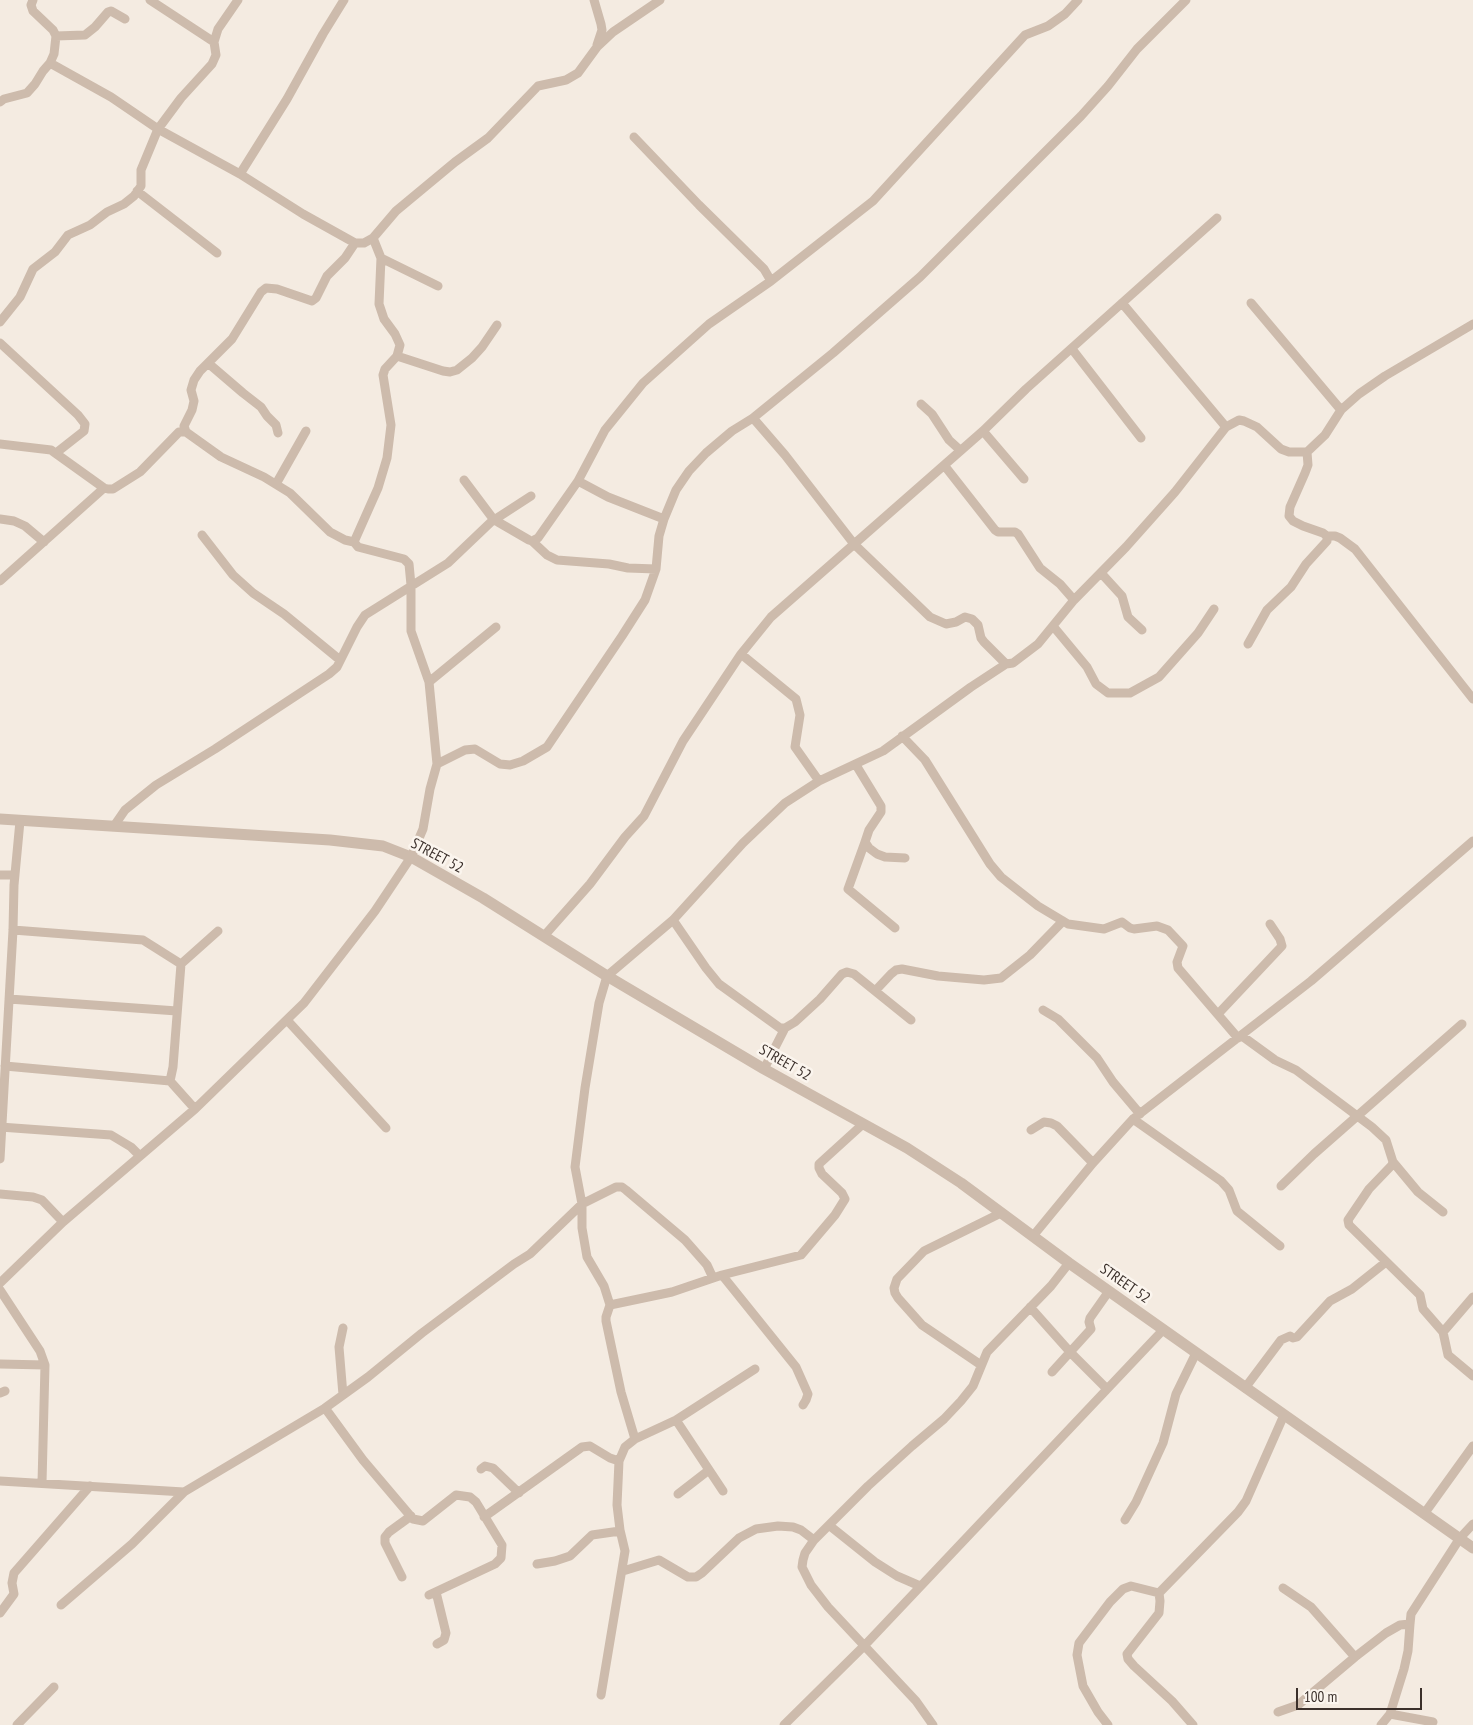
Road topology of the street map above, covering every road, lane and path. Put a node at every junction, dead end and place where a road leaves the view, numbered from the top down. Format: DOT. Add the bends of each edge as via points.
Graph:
graph roads {
  1 [pos="33,0"];
  2 [pos="150,0"];
  3 [pos="238,0"];
  4 [pos="344,0"];
  5 [pos="594,0"];
  6 [pos="660,0"];
  7 [pos="1078,0"];
  8 [pos="1186,0"];
  9 [pos="126,19"];
  10 [pos="56,36"];
  11 [pos="214,42"];
  12 [pos="597,47"];
  13 [pos="50,63"];
  14 [pos="0,102"];
  15 [pos="158,129"];
  16 [pos="634,137"];
  17 [pos="240,174"];
  18 [pos="137,192"];
  19 [pos="1217,218"];
  20 [pos="373,238"];
  21 [pos="355,243"];
  22 [pos="217,252"];
  23 [pos="381,258"];
  24 [pos="770,281"];
  25 [pos="438,286"];
  26 [pos="1122,303"];
  27 [pos="1251,303"];
  28 [pos="0,322"];
  29 [pos="1473,324"];
  30 [pos="497,325"];
  31 [pos="0,343"];
  32 [pos="1072,350"];
  33 [pos="397,356"];
  34 [pos="208,363"];
  35 [pos="920,404"];
  36 [pos="1341,410"];
  37 [pos="753,418"];
  38 [pos="1226,427"];
  39 [pos="306,430"];
  40 [pos="983,431"];
  41 [pos="186,432"];
  42 [pos="278,433"];
  43 [pos="1141,438"];
  44 [pos="0,444"];
  45 [pos="960,450"];
  46 [pos="1307,452"];
  47 [pos="56,453"];
  48 [pos="944,465"];
  49 [pos="1024,479"];
  50 [pos="464,480"];
  51 [pos="578,481"];
  52 [pos="276,484"];
  53 [pos="104,488"];
  54 [pos="531,496"];
  55 [pos="0,519"];
  56 [pos="664,519"];
  57 [pos="494,520"];
  58 [pos="202,535"];
  59 [pos="1326,536"];
  60 [pos="532,541"];
  61 [pos="44,542"];
  62 [pos="354,542"];
  63 [pos="854,544"];
  64 [pos="656,568"];
  65 [pos="1101,573"];
  66 [pos="0,581"];
  67 [pos="411,585"];
  68 [pos="1074,600"];
  69 [pos="1214,609"];
  70 [pos="1053,626"];
  71 [pos="496,627"];
  72 [pos="1142,630"];
  73 [pos="1248,644"];
  74 [pos="741,654"];
  75 [pos="340,660"];
  76 [pos="1006,664"];
  77 [pos="429,682"];
  78 [pos="1473,700"];
  79 [pos="902,736"];
  80 [pos="437,764"];
  81 [pos="856,764"];
  82 [pos="819,782"];
  83 [pos="0,819"];
  84 [pos="20,821"];
  85 [pos="114,826"];
  86 [pos="1473,841"];
  87 [pos="865,842"];
  88 [pos="411,857"];
  89 [pos="905,858"];
  90 [pos="0,874"];
  91 [pos="15,875"];
  92 [pos="672,920"];
  93 [pos="1063,922"];
  94 [pos="1270,924"];
  95 [pos="895,928"];
  96 [pos="13,930"];
  97 [pos="218,931"];
  98 [pos="544,936"];
  99 [pos="180,964"];
  100 [pos="607,976"];
  101 [pos="875,991"];
  102 [pos="9,999"];
  103 [pos="1042,1010"];
  104 [pos="177,1011"];
  105 [pos="1218,1014"];
  106 [pos="287,1020"];
  107 [pos="911,1020"];
  108 [pos="1462,1024"];
  109 [pos="785,1028"];
  110 [pos="1240,1037"];
  111 [pos="6,1066"];
  112 [pos="764,1069"];
  113 [pos="170,1081"];
  114 [pos="195,1108"];
  115 [pos="1137,1116"];
  116 [pos="1357,1117"];
  117 [pos="863,1124"];
  118 [pos="1,1128"];
  119 [pos="386,1128"];
  120 [pos="1032,1130"];
  121 [pos="140,1156"];
  122 [pos="0,1159"];
  123 [pos="1393,1162"];
  124 [pos="1093,1163"];
  125 [pos="1281,1186"];
  126 [pos="0,1194"];
  127 [pos="582,1204"];
  128 [pos="1443,1212"];
  129 [pos="1001,1214"];
  130 [pos="63,1222"];
  131 [pos="1033,1236"];
  132 [pos="1280,1246"];
  133 [pos="1386,1262"];
  134 [pos="1069,1263"];
  135 [pos="717,1276"];
  136 [pos="0,1284"];
  137 [pos="0,1290"];
  138 [pos="1109,1291"];
  139 [pos="1473,1297"];
  140 [pos="610,1305"];
  141 [pos="1030,1307"];
  142 [pos="343,1328"];
  143 [pos="1163,1330"];
  144 [pos="1443,1332"];
  145 [pos="1070,1353"];
  146 [pos="1196,1353"];
  147 [pos="0,1364"];
  148 [pos="45,1365"];
  149 [pos="980,1365"];
  150 [pos="755,1369"];
  151 [pos="1052,1372"];
  152 [pos="1473,1376"];
  153 [pos="1245,1388"];
  154 [pos="1107,1389"];
  155 [pos="343,1395"];
  156 [pos="803,1405"];
  157 [pos="325,1408"];
  158 [pos="1284,1416"];
  159 [pos="676,1420"];
  160 [pos="635,1439"];
  161 [pos="1473,1446"];
  162 [pos="620,1461"];
  163 [pos="481,1469"];
  164 [pos="709,1470"];
  165 [pos="0,1482"];
  166 [pos="42,1483"];
  167 [pos="90,1486"];
  168 [pos="723,1491"];
  169 [pos="184,1492"];
  170 [pos="519,1493"];
  171 [pos="678,1494"];
  172 [pos="1424,1514"];
  173 [pos="411,1516"];
  174 [pos="484,1517"];
  175 [pos="1125,1520"];
  176 [pos="1473,1524"];
  177 [pos="830,1526"];
  178 [pos="620,1532"];
  179 [pos="1460,1538"];
  180 [pos="814,1540"];
  181 [pos="1473,1548"];
  182 [pos="537,1564"];
  183 [pos="623,1570"];
  184 [pos="402,1577"];
  185 [pos="920,1586"];
  186 [pos="1283,1588"];
  187 [pos="1159,1593"];
  188 [pos="61,1605"];
  189 [pos="0,1613"];
  190 [pos="1410,1624"];
  191 [pos="437,1644"];
  192 [pos="865,1645"];
  193 [pos="1355,1657"];
  194 [pos="54,1686"];
  195 [pos="601,1695"];
  196 [pos="1278,1712"];
  197 [pos="1390,1714"];
  198 [pos="1434,1722"];
  199 [pos="17,1725"];
  200 [pos="784,1725"];
  201 [pos="933,1725"];
  202 [pos="1108,1725"];
  203 [pos="1193,1725"];
  204 [pos="1381,1725"];
  1 -- 10 [label="street" via="33,11"];
  2 -- 11 [label="street"];
  3 -- 11 [label="street" via="218,29"];
  4 -- 17 [label="street"];
  5 -- 12 [label="street" via="601,24"];
  6 -- 12 [label="street"];
  7 -- 24 [label="street" via="1054,22 1025,35 873,202"];
  8 -- 37 [label="street" via="1137,49 1080,116 920,277"];
  9 -- 10 [label="street" via="111,11 85,35"];
  10 -- 13 [label="street"];
  11 -- 15 [label="street" via="216,54 212,64"];
  12 -- 20 [label="street" via="578,73 531,91 488,138 396,211"];
  13 -- 14 [label="street" via="27,93"];
  13 -- 15 [label="street" via="111,97"];
  15 -- 17 [label="street"];
  15 -- 18 [label="street" via="141,170 141,186"];
  16 -- 24 [label="street" via="764,269"];
  17 -- 21 [label="street"];
  18 -- 22 [label="street"];
  18 -- 28 [label="street" via="124,204 66,237 55,252 33,268 20,297"];
  19 -- 26 [label="street"];
  20 -- 21 [label="street"];
  20 -- 23 [label="street"];
  21 -- 34 [label="street" via="327,276 312,302 277,289 266,288 260,292 232,339"];
  23 -- 25 [label="street"];
  23 -- 33 [label="street" via="379,304 400,345"];
  24 -- 51 [label="street" via="710,324 643,383 605,430"];
  26 -- 32 [label="street"];
  26 -- 38 [label="street"];
  27 -- 36 [label="street"];
  29 -- 36 [label="street" via="1385,376"];
  30 -- 33 [label="street" via="482,347 457,370 443,371"];
  31 -- 47 [label="street" via="85,424 84,431"];
  32 -- 40 [label="street"];
  32 -- 43 [label="street"];
  33 -- 62 [label="street" via="385,369 384,375 391,425 387,458 378,488"];
  34 -- 41 [label="street" via="194,380 194,401 184,426"];
  34 -- 42 [label="street" via="261,406 276,425"];
  35 -- 45 [label="street"];
  36 -- 46 [label="street" via="1325,435"];
  37 -- 56 [label="street" via="712,447 689,471 676,490"];
  37 -- 63 [label="street"];
  38 -- 46 [label="street" via="1238,420 1244,421 1257,427 1281,449"];
  38 -- 65 [label="street" via="1175,492"];
  39 -- 52 [label="street"];
  40 -- 45 [label="street"];
  40 -- 49 [label="street"];
  41 -- 52 [label="street" via="221,458"];
  41 -- 53 [label="street" via="179,432 140,472 113,489"];
  44 -- 47 [label="street"];
  45 -- 48 [label="street"];
  46 -- 59 [label="street" via="1308,465 1289,516"];
  47 -- 53 [label="street"];
  48 -- 63 [label="street"];
  48 -- 68 [label="street" via="995,530 1018,534 1040,568"];
  50 -- 57 [label="street"];
  51 -- 56 [label="street" via="608,497"];
  51 -- 60 [label="street" via="540,536"];
  52 -- 62 [label="street" via="298,499 330,532"];
  53 -- 61 [label="street"];
  54 -- 57 [label="street"];
  55 -- 61 [label="street" via="26,526"];
  56 -- 64 [label="street"];
  57 -- 60 [label="street"];
  57 -- 67 [label="street" via="448,563"];
  58 -- 75 [label="street" via="253,593"];
  59 -- 73 [label="street" via="1327,541 1291,587 1263,616"];
  59 -- 78 [label="street" via="1340,538 1355,549"];
  60 -- 64 [label="street" via="557,560"];
  61 -- 66 [label="street"];
  62 -- 67 [label="street" via="358,547 407,561"];
  63 -- 74 [label="street" via="771,617"];
  63 -- 76 [label="street" via="930,617 946,624 965,617 972,619 978,625 984,642"];
  64 -- 80 [label="street" via="644,600 622,636 543,750 510,765 500,764 470,749"];
  65 -- 68 [label="street"];
  65 -- 72 [label="street" via="1122,596 1128,617"];
  67 -- 75 [label="street" via="365,615"];
  67 -- 77 [label="street" via="411,630"];
  68 -- 70 [label="street"];
  69 -- 70 [label="street" via="1198,633 1159,677 1130,693 1108,693 1096,684 1088,667"];
  70 -- 76 [label="street" via="1028,652"];
  71 -- 77 [label="street"];
  74 -- 82 [label="street" via="796,699 800,716 795,747"];
  74 -- 98 [label="street" via="684,741 644,816"];
  75 -- 85 [label="street" via="333,670 312,686 156,785 125,810"];
  76 -- 79 [label="street"];
  77 -- 80 [label="street"];
  79 -- 81 [label="street" via="883,751"];
  79 -- 93 [label="street" via="925,760 996,871"];
  80 -- 88 [label="street" via="423,829"];
  81 -- 82 [label="street"];
  81 -- 87 [label="street" via="881,806"];
  82 -- 92 [label="street" via="785,803"];
  83 -- 84 [label="street, STREET 52"];
  84 -- 85 [label="street, STREET 52"];
  84 -- 91 [label="street"];
  85 -- 88 [label="street, STREET 52" via="362,843 383,846"];
  86 -- 110 [label="street" via="1311,981"];
  87 -- 89 [label="street" via="876,854"];
  87 -- 95 [label="street" via="848,889"];
  88 -- 98 [label="street, STREET 52"];
  88 -- 106 [label="street" via="375,911 304,1003"];
  90 -- 91 [label="street"];
  91 -- 96 [label="street"];
  92 -- 100 [label="street"];
  92 -- 109 [label="street" via="719,984 775,1025"];
  93 -- 101 [label="street" via="1001,978 984,980 938,976 902,969 891,974"];
  93 -- 105 [label="street" via="1104,929 1122,922 1134,929 1165,928 1183,946 1178,968"];
  94 -- 105 [label="street" via="1282,946"];
  96 -- 99 [label="street" via="143,940"];
  96 -- 102 [label="street"];
  97 -- 99 [label="street"];
  98 -- 100 [label="street, STREET 52"];
  99 -- 104 [label="street"];
  100 -- 112 [label="street, STREET 52"];
  100 -- 127 [label="street" via="582,1106 575,1167"];
  101 -- 107 [label="street"];
  101 -- 109 [label="street" via="851,972 842,974 820,999"];
  102 -- 104 [label="street"];
  102 -- 111 [label="street"];
  103 -- 115 [label="street" via="1058,1019 1097,1058"];
  104 -- 113 [label="street"];
  105 -- 110 [label="street"];
  106 -- 114 [label="street"];
  106 -- 119 [label="street"];
  108 -- 116 [label="street"];
  109 -- 112 [label="street"];
  110 -- 115 [label="street"];
  110 -- 116 [label="street" via="1296,1070"];
  111 -- 113 [label="street"];
  111 -- 118 [label="street"];
  112 -- 117 [label="street, STREET 52"];
  113 -- 114 [label="street"];
  114 -- 121 [label="street"];
  115 -- 124 [label="street"];
  115 -- 132 [label="street" via="1221,1181 1229,1190 1239,1213"];
  116 -- 123 [label="street" via="1386,1140"];
  116 -- 125 [label="street"];
  117 -- 129 [label="street, STREET 52" via="961,1183"];
  117 -- 135 [label="street" via="819,1164 822,1174 845,1199 806,1250 795,1258"];
  118 -- 121 [label="street" via="111,1135"];
  118 -- 122 [label="street"];
  120 -- 124 [label="street" via="1044,1122 1051,1123"];
  121 -- 130 [label="street"];
  123 -- 128 [label="street" via="1420,1194"];
  123 -- 133 [label="street" via="1348,1220 1353,1230"];
  124 -- 131 [label="street"];
  126 -- 130 [label="street" via="42,1200"];
  127 -- 135 [label="street" via="622,1187 685,1240"];
  127 -- 140 [label="street" via="587,1257 604,1286"];
  127 -- 155 [label="street" via="530,1254"];
  129 -- 131 [label="street, STREET 52"];
  129 -- 149 [label="street" via="924,1252 897,1279 894,1288 894,1293 922,1325"];
  130 -- 136 [label="street"];
  131 -- 134 [label="street, STREET 52"];
  133 -- 144 [label="street" via="1420,1295 1423,1309"];
  133 -- 153 [label="street" via="1352,1289 1330,1301 1297,1337 1281,1340"];
  134 -- 138 [label="street, STREET 52"];
  134 -- 141 [label="street"];
  135 -- 140 [label="street" via="672,1292"];
  135 -- 156 [label="street" via="796,1367 808,1394"];
  137 -- 148 [label="street" via="40,1351"];
  138 -- 143 [label="street, STREET 52"];
  138 -- 145 [label="street" via="1090,1318 1090,1329"];
  139 -- 144 [label="street"];
  140 -- 160 [label="street" via="606,1322"];
  141 -- 145 [label="street"];
  141 -- 149 [label="street" via="987,1352"];
  142 -- 155 [label="street" via="339,1347"];
  143 -- 146 [label="street, STREET 52"];
  143 -- 154 [label="street"];
  144 -- 152 [label="street" via="1448,1355"];
  145 -- 151 [label="street"];
  145 -- 154 [label="street"];
  146 -- 153 [label="street, STREET 52"];
  146 -- 175 [label="street" via="1176,1394 1163,1443"];
  147 -- 148 [label="street"];
  148 -- 166 [label="street"];
  149 -- 177 [label="street" via="973,1386 944,1419 868,1486"];
  150 -- 159 [label="street"];
  153 -- 158 [label="street, STREET 52"];
  154 -- 185 [label="street"];
  155 -- 157 [label="street"];
  157 -- 169 [label="street"];
  157 -- 173 [label="street" via="363,1460"];
  158 -- 172 [label="street, STREET 52"];
  158 -- 187 [label="street" via="1246,1501"];
  159 -- 160 [label="street"];
  159 -- 164 [label="street"];
  160 -- 162 [label="street" via="625,1447"];
  161 -- 172 [label="street"];
  162 -- 170 [label="street" via="586,1446"];
  162 -- 178 [label="street" via="617,1505"];
  163 -- 170 [label="street" via="485,1466 494,1468"];
  164 -- 168 [label="street"];
  164 -- 171 [label="street"];
  165 -- 166 [label="street"];
  166 -- 167 [label="street"];
  167 -- 169 [label="street"];
  167 -- 189 [label="street" via="14,1573 14,1594"];
  169 -- 188 [label="street" via="126,1549"];
  170 -- 174 [label="street"];
  172 -- 179 [label="street, STREET 52"];
  173 -- 174 [label="street" via="423,1521 456,1495 464,1495 476,1502"];
  173 -- 184 [label="street" via="385,1537"];
  174 -- 191 [label="street" via="502,1545 501,1558 495,1564 433,1593 446,1633 444,1640"];
  176 -- 179 [label="street"];
  177 -- 180 [label="street"];
  177 -- 185 [label="street" via="875,1562"];
  178 -- 182 [label="street" via="592,1535 570,1556"];
  178 -- 183 [label="street" via="625,1551"];
  179 -- 181 [label="street, STREET 52"];
  179 -- 190 [label="street" via="1411,1614"];
  180 -- 183 [label="street" via="793,1527 756,1528 739,1538 696,1577 688,1577 659,1560"];
  180 -- 192 [label="street" via="803,1560 806,1578"];
  183 -- 195 [label="street"];
  185 -- 192 [label="street"];
  186 -- 193 [label="street" via="1311,1607"];
  187 -- 202 [label="street" via="1140,1587 1123,1588 1079,1643 1077,1654 1083,1686"];
  187 -- 203 [label="street" via="1159,1613 1128,1654 1128,1659"];
  190 -- 193 [label="street" via="1400,1625"];
  190 -- 197 [label="street" via="1408,1651"];
  192 -- 200 [label="street"];
  192 -- 201 [label="street" via="916,1701"];
  193 -- 196 [label="street" via="1298,1705"];
  194 -- 199 [label="street"];
  197 -- 198 [label="street"];
  197 -- 204 [label="street"];
}
